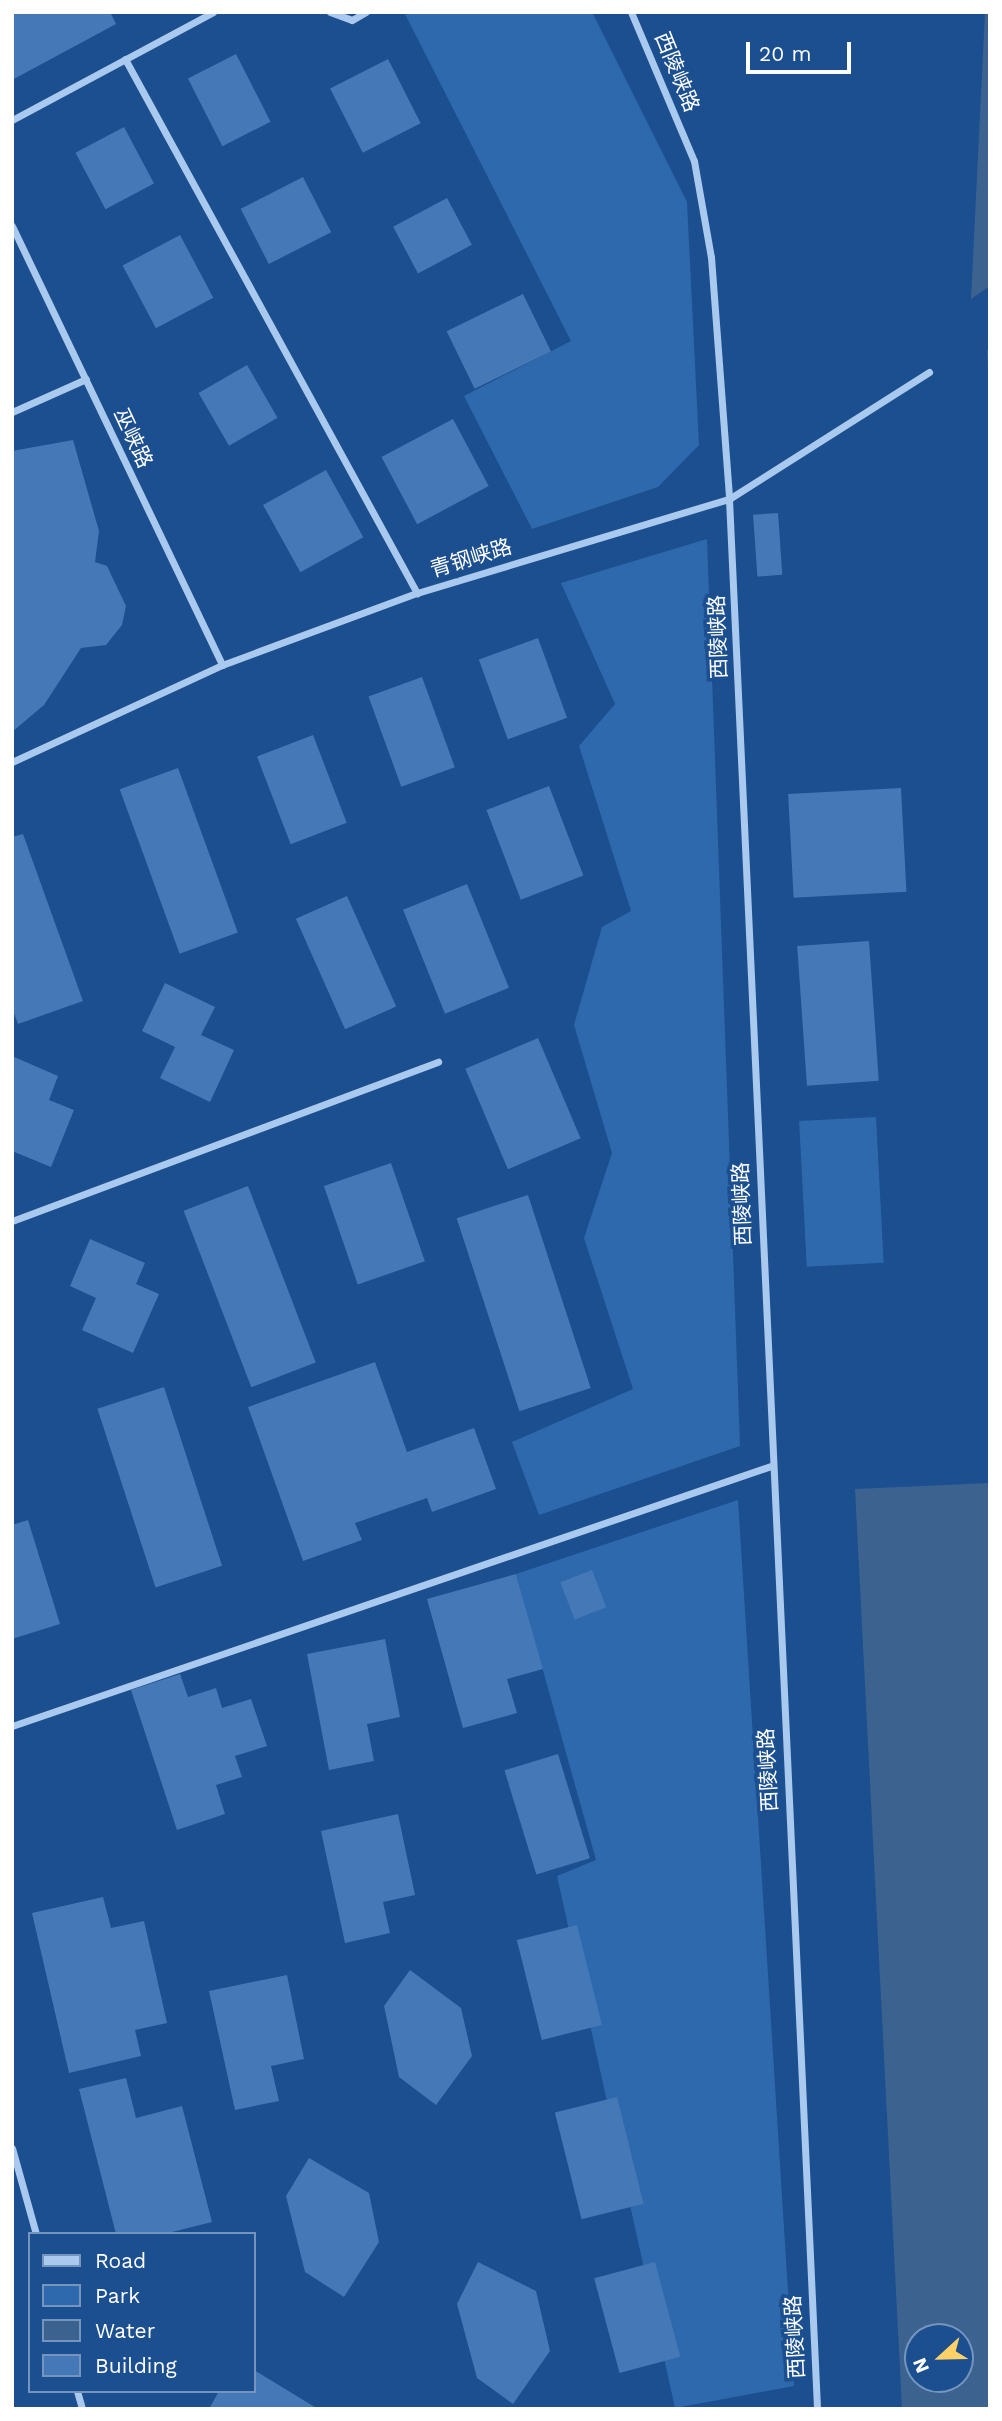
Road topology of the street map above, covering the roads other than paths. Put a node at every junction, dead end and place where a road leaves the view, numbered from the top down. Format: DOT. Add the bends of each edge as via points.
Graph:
graph roads {
  1 [pos="212,12"];
  2 [pos="330,12"];
  3 [pos="366,12"];
  4 [pos="631,12"];
  5 [pos="125,59"];
  6 [pos="12,120"];
  7 [pos="12,226"];
  8 [pos="929,372"];
  9 [pos="86,379"];
  10 [pos="12,412"];
  11 [pos="729,499"];
  12 [pos="417,593"];
  13 [pos="222,665"];
  14 [pos="12,762"];
  15 [pos="438,1062"];
  16 [pos="12,1221"];
  17 [pos="771,1466"];
  18 [pos="12,1726"];
  19 [pos="12,2148"];
  20 [pos="35,2232"];
  21 [pos="817,2409"];
  1 -- 5 [label="street"];
  2 -- 3 [label="street" via="352,20"];
  4 -- 11 [label="street, 西陵峡路" via="694,161 711,257"];
  5 -- 6 [label="street"];
  5 -- 12 [label="street"];
  7 -- 9 [label="street, 巫峡路"];
  8 -- 11 [label="street, 青钢峡路"];
  9 -- 10 [label="street"];
  9 -- 13 [label="street, 巫峡路"];
  11 -- 12 [label="street, 青钢峡路"];
  11 -- 17 [label="street, 西陵峡路"];
  12 -- 13 [label="street, 青钢峡路"];
  13 -- 14 [label="street, 青钢峡路"];
  15 -- 16 [label="street"];
  17 -- 18 [label="street"];
  17 -- 21 [label="street, 西陵峡路"];
  19 -- 20 [label="street"];
}
